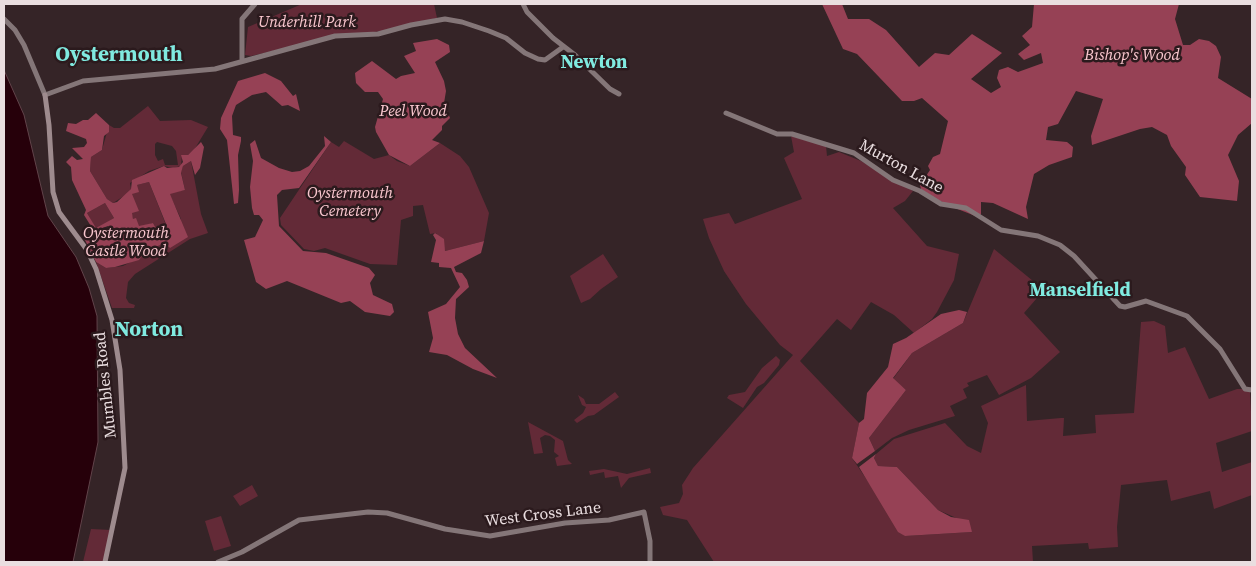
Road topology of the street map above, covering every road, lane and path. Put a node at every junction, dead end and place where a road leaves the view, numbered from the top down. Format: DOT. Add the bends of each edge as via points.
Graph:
graph roads {
  1 [pos="255,4"];
  2 [pos="523,4"];
  3 [pos="4,19"];
  4 [pos="563,47"];
  5 [pos="242,60"];
  6 [pos="619,94"];
  7 [pos="44,95"];
  8 [pos="726,113"];
  9 [pos="1252,390"];
  10 [pos="105,562"];
  11 [pos="218,562"];
  12 [pos="650,562"];
  1 -- 5 [label="street" via="242,20"];
  2 -- 4 [label="street" via="527,12"];
  3 -- 7 [label="street, Mumbles Road" via="24,45"];
  4 -- 5 [label="street" via="545,60 538,59 506,38 445,19 378,34 335,36"];
  4 -- 6 [label="street"];
  5 -- 7 [label="street" via="214,69 83,81"];
  7 -- 10 [label="main road, Mumbles Road" via="59,212 87,250 96,269 112,320 120,370 125,468"];
  8 -- 9 [label="street, Murton Lane" via="778,134 792,134 854,153 893,180 940,204 966,208 1001,230 1038,236 1060,245 1121,307 1146,300 1187,316 1220,349 1245,389"];
  11 -- 12 [label="street, West Cross Lane" via="291,523 378,512 445,529 490,536 565,523 609,520 644,512 650,541"];
}
